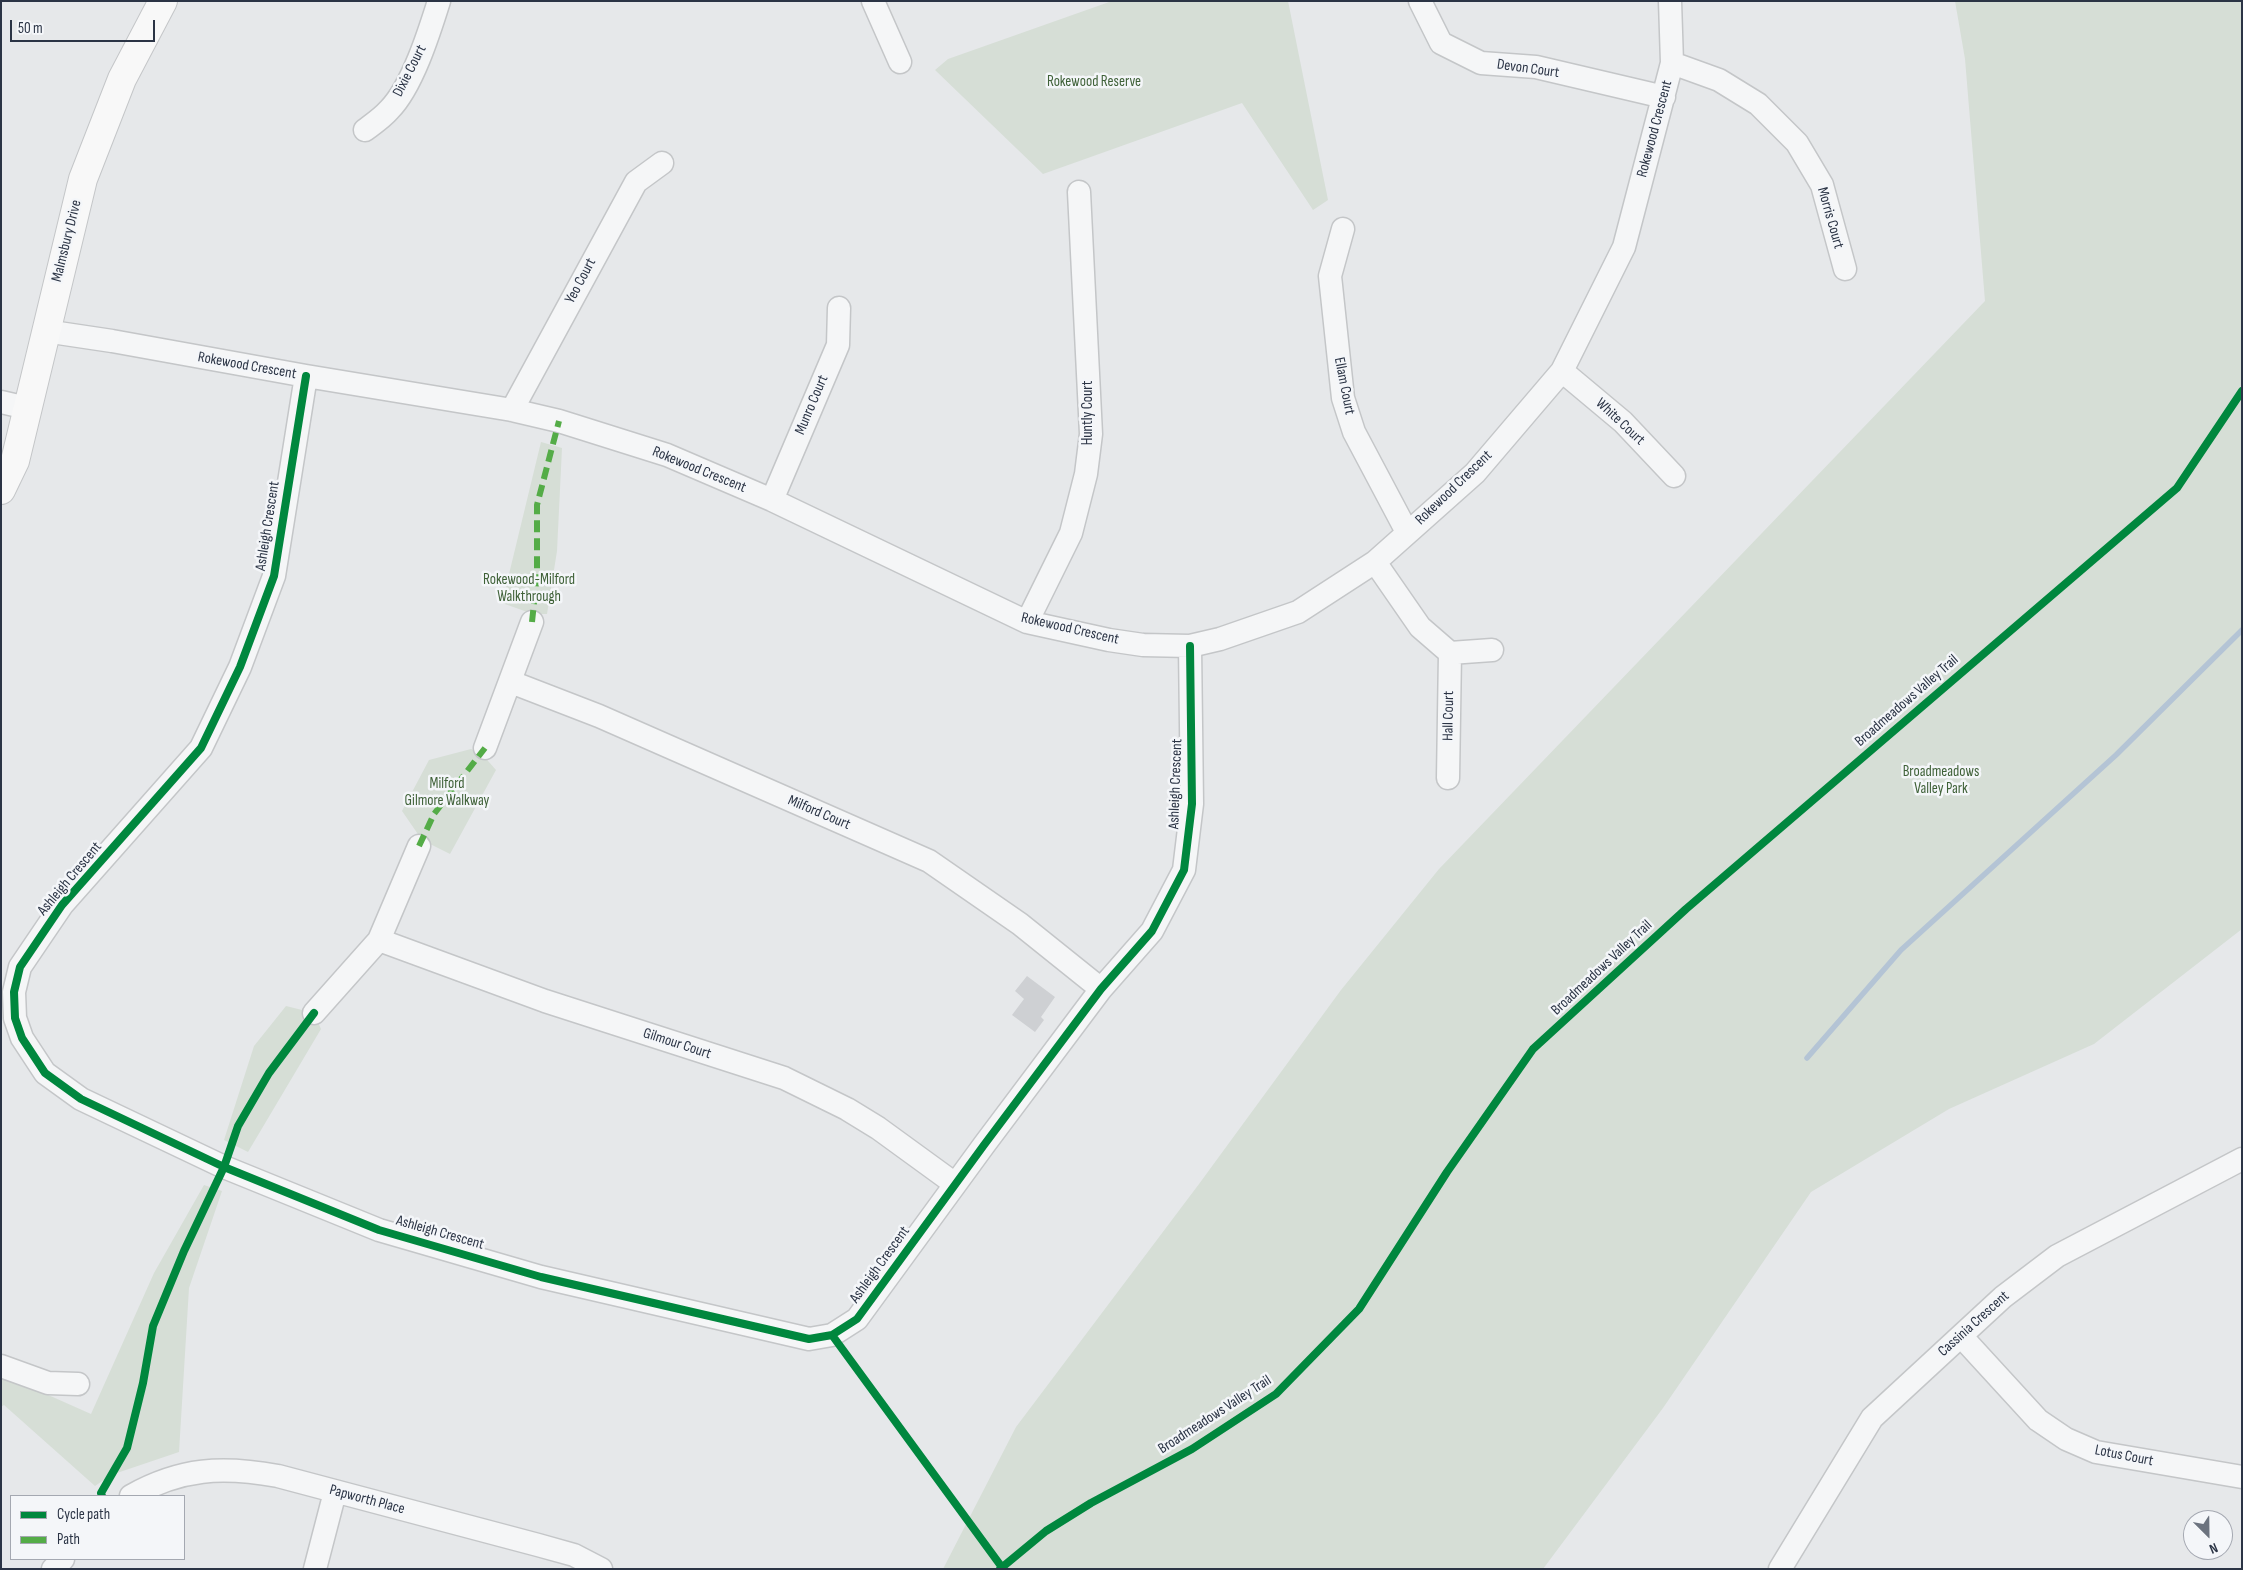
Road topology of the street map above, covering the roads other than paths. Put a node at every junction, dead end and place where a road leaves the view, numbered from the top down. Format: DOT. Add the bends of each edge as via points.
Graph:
graph roads {
  1 [pos="163,1"];
  2 [pos="439,1"];
  3 [pos="873,1"];
  4 [pos="1420,1"];
  5 [pos="1670,1"];
  6 [pos="900,62"];
  7 [pos="1672,63"];
  8 [pos="1664,97"];
  9 [pos="365,130"];
  10 [pos="662,163"];
  11 [pos="1079,192"];
  12 [pos="1343,229"];
  13 [pos="1844,269"];
  14 [pos="839,308"];
  15 [pos="45,332"];
  16 [pos="1562,371"];
  17 [pos="306,376"];
  18 [pos="1,402"];
  19 [pos="27,408"];
  20 [pos="512,410"];
  21 [pos="1674,476"];
  22 [pos="1,490"];
  23 [pos="772,500"];
  24 [pos="1407,532"];
  25 [pos="1375,562"];
  26 [pos="532,622"];
  27 [pos="1027,622"];
  28 [pos="1190,646"];
  29 [pos="1492,650"];
  30 [pos="1450,653"];
  31 [pos="510,682"];
  32 [pos="485,748"];
  33 [pos="1448,778"];
  34 [pos="419,846"];
  35 [pos="379,940"];
  36 [pos="1101,989"];
  37 [pos="314,1013"];
  38 [pos="2242,1160"];
  39 [pos="955,1184"];
  40 [pos="1961,1336"];
  41 [pos="1,1366"];
  42 [pos="78,1384"];
  43 [pos="2242,1477"];
  44 [pos="335,1492"];
  45 [pos="133,1495"];
  46 [pos="62,1560"];
  47 [pos="53,1569"];
  48 [pos="315,1569"];
  49 [pos="601,1569"];
  50 [pos="1780,1569"];
  1 -- 15 [label="street, Malmsbury Drive" via="122,79 82,179"];
  2 -- 9 [label="street, Dixie Court" via="411,75 390,110"];
  3 -- 6 [label="street"];
  4 -- 8 [label="street, Devon Court" via="1441,43 1482,63 1536,67"];
  5 -- 7 [label="street, Rokewood Crescent"];
  7 -- 8 [label="street, Rokewood Crescent"];
  7 -- 13 [label="street, Morris Court" via="1719,80 1758,104 1796,142 1822,185"];
  8 -- 16 [label="street, Rokewood Crescent" via="1624,247"];
  10 -- 20 [label="street, Yeo Court" via="636,182"];
  11 -- 27 [label="street, Huntly Court" via="1091,434 1086,474 1071,533"];
  12 -- 24 [label="street, Ellam Court" via="1330,276 1343,398 1354,432"];
  14 -- 23 [label="street, Munro Court" via="838,345"];
  15 -- 17 [label="street, Rokewood Crescent"];
  15 -- 19 [label="street, Malmsbury Drive"];
  16 -- 21 [label="street, White Court" via="1622,422"];
  16 -- 24 [label="street, Rokewood Crescent" via="1475,472"];
  17 -- 20 [label="street, Rokewood Crescent"];
  17 -- 39 [label="street, Ashleigh Crescent" via="274,576 240,667 201,748 62,904 20,967 14,992 15,1018 22,1038 45,1073 81,1099 224,1167 379,1230 541,1278 809,1339 832,1335 858,1319"];
  18 -- 19 [label="street"];
  19 -- 22 [label="street, Malmsbury Drive" via="15,461"];
  20 -- 23 [label="street, Rokewood Crescent" via="559,421 667,455"];
  23 -- 27 [label="street, Rokewood Crescent"];
  24 -- 25 [label="street, Rokewood Crescent"];
  25 -- 28 [label="street, Rokewood Crescent" via="1298,612"];
  25 -- 30 [label="street" via="1420,626"];
  26 -- 31 [label="street"];
  27 -- 28 [label="street, Rokewood Crescent" via="1109,640"];
  28 -- 36 [label="street, Ashleigh Crescent" via="1192,804 1184,870 1152,931"];
  29 -- 30 [label="street"];
  30 -- 33 [label="street, Hall Court"];
  31 -- 32 [label="street"];
  31 -- 36 [label="street, Milford Court" via="599,716 929,861 1020,924"];
  34 -- 35 [label="street"];
  35 -- 37 [label="street"];
  35 -- 39 [label="street, Gilmour Court" via="545,1001 784,1078 878,1128"];
  36 -- 39 [label="street, Ashleigh Crescent"];
  38 -- 40 [label="street, Cassinia Crescent" via="2057,1256 2003,1297"];
  40 -- 43 [label="street, Lotus Court" via="2038,1420 2066,1439 2096,1452"];
  40 -- 50 [label="street, Cassinia Crescent" via="1872,1418"];
  41 -- 42 [label="street" via="48,1383"];
  44 -- 45 [label="street, Papworth Place" via="278,1476 220,1469 168,1479"];
  44 -- 48 [label="street"];
  44 -- 49 [label="street, Papworth Place" via="574,1555"];
  46 -- 47 [label="street"];
}
